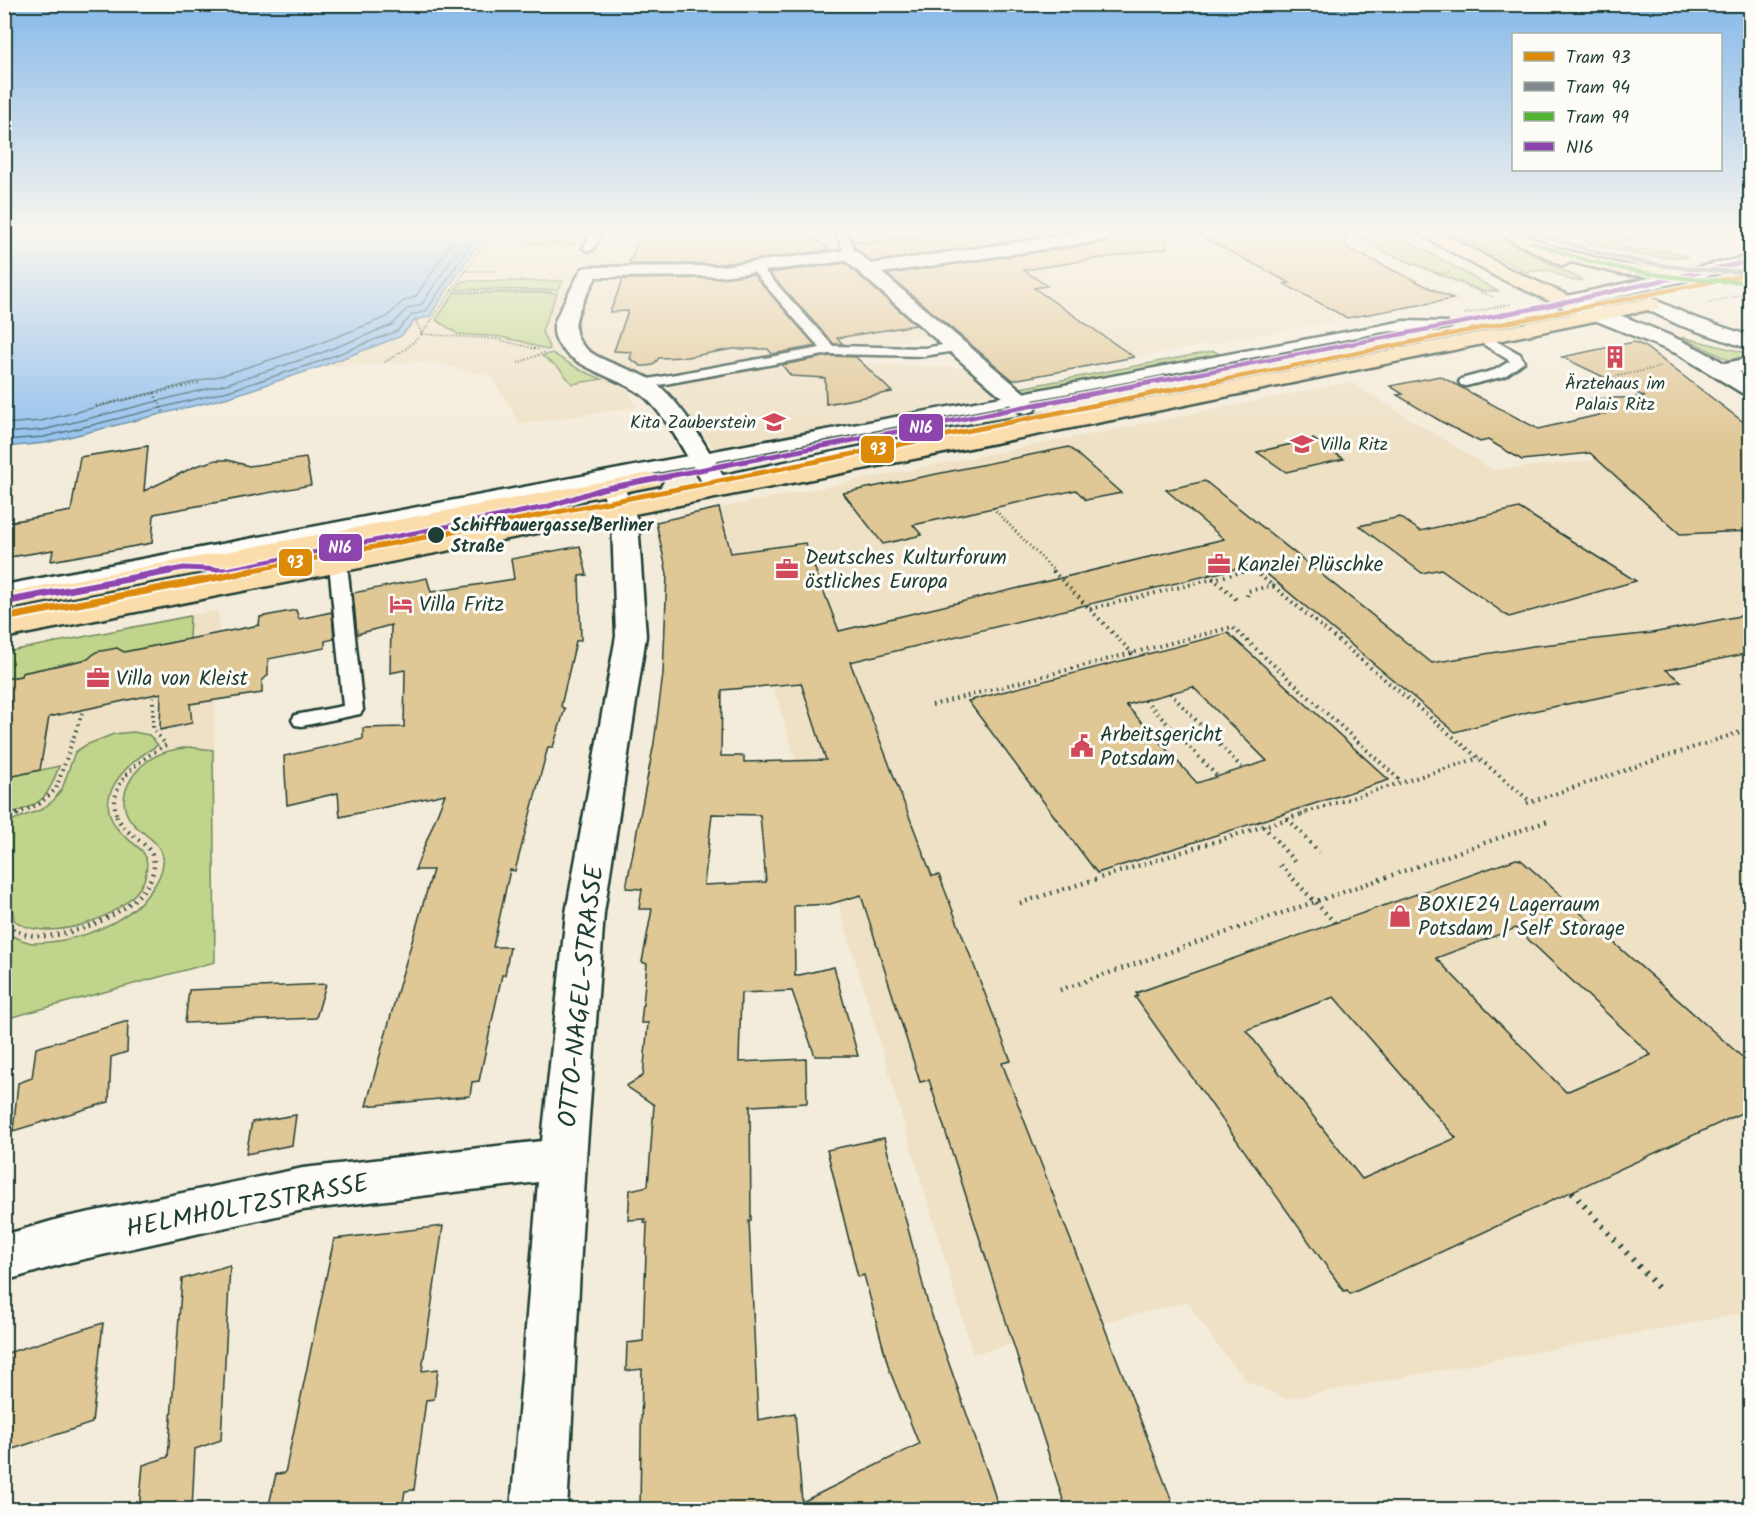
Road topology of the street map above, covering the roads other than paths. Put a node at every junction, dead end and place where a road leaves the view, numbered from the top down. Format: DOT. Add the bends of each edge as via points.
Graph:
graph roads {
  1 [pos="573,303"];
  2 [pos="787,303"];
  3 [pos="904,303"];
  4 [pos="1565,303"];
  5 [pos="1570,303"];
  6 [pos="1648,303"];
  7 [pos="1659,303"];
  8 [pos="1651,304"];
  9 [pos="1601,314"];
  10 [pos="1483,338"];
  11 [pos="1750,343"];
  12 [pos="954,347"];
  13 [pos="829,350"];
  14 [pos="1750,364"];
  15 [pos="1722,369"];
  16 [pos="1466,382"];
  17 [pos="643,384"];
  18 [pos="1750,388"];
  19 [pos="1022,402"];
  20 [pos="710,475"];
  21 [pos="612,495"];
  22 [pos="297,540"];
  23 [pos="184,562"];
  24 [pos="338,564"];
  25 [pos="4,590"];
  26 [pos="4,602"];
  27 [pos="4,629"];
  28 [pos="302,720"];
  29 [pos="563,1159"];
  30 [pos="4,1258"];
  31 [pos="540,1509"];
  1 -- 17 [label="street" via="564,324 571,345 586,358"];
  2 -- 13 [label="lane"];
  3 -- 12 [label="street"];
  4 -- 19 [label="main road"];
  5 -- 9 [label="street"];
  6 -- 8 [label="main road"];
  7 -- 8 [label="street"];
  8 -- 9 [label="main road"];
  8 -- 11 [label="street"];
  9 -- 10 [label="main road"];
  9 -- 15 [label="street"];
  10 -- 16 [label="lane" via="1510,353 1517,362 1495,375"];
  10 -- 20 [label="main road" via="1151,405"];
  12 -- 13 [label="lane" via="924,352"];
  12 -- 19 [label="street"];
  13 -- 17 [label="lane"];
  14 -- 15 [label="street"];
  15 -- 18 [label="street"];
  17 -- 20 [label="street" via="665,407"];
  19 -- 20 [label="main road"];
  20 -- 21 [label="main road"];
  20 -- 22 [label="lane"];
  21 -- 22 [label="main road"];
  21 -- 23 [label="lane" via="226,570"];
  21 -- 24 [label="main road"];
  21 -- 29 [label="street, OTTO-NAGEL-STRASSE" via="625,522 631,636 585,913"];
  22 -- 23 [label="main road"];
  23 -- 25 [label="lane"];
  23 -- 26 [label="main road"];
  24 -- 27 [label="main road"];
  24 -- 28 [label="lane" via="353,710"];
  29 -- 30 [label="street, HELMHOLTZSTRASSE" via="303,1190 62,1241"];
  29 -- 31 [label="street, OTTO-NAGEL-STRASSE"];
}
